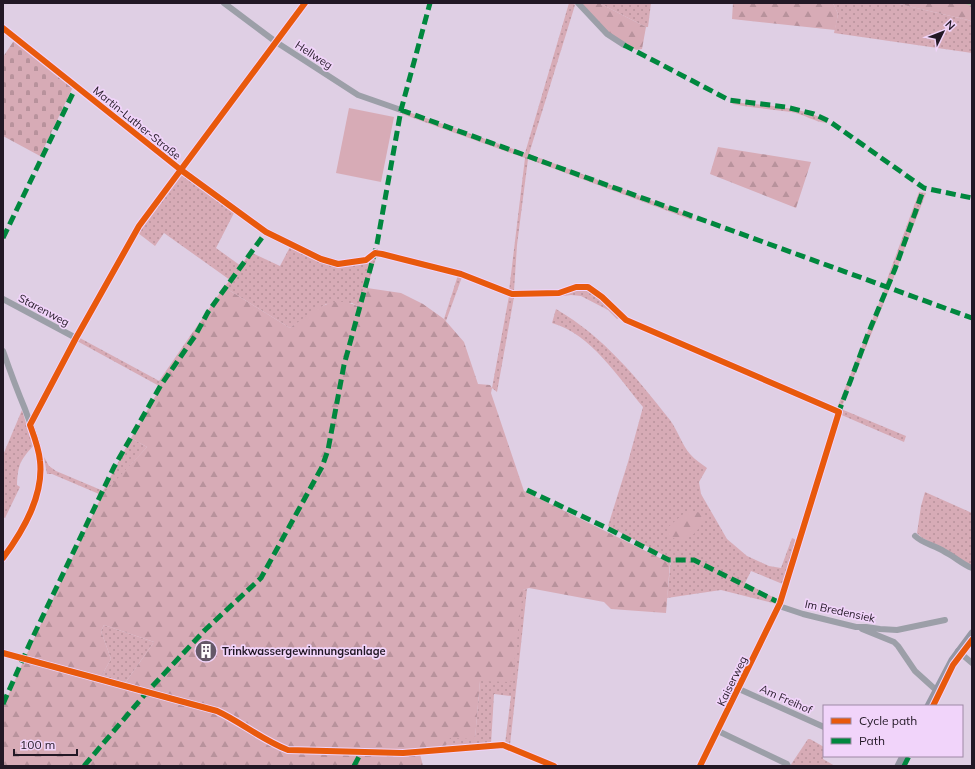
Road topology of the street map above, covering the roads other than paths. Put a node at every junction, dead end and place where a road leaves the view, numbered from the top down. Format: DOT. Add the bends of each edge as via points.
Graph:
graph roads {
  1 [pos="224,3"];
  2 [pos="578,3"];
  3 [pos="3,28"];
  4 [pos="624,44"];
  5 [pos="401,110"];
  6 [pos="283,240"];
  7 [pos="3,299"];
  8 [pos="76,338"];
  9 [pos="3,352"];
  10 [pos="915,536"];
  11 [pos="3,558"];
  12 [pos="972,568"];
  13 [pos="780,605"];
  14 [pos="944,620"];
  15 [pos="856,627"];
  16 [pos="972,633"];
  17 [pos="958,651"];
  18 [pos="972,663"];
  19 [pos="739,689"];
  20 [pos="936,690"];
  21 [pos="928,705"];
  22 [pos="823,727"];
  23 [pos="718,731"];
  24 [pos="508,746"];
  25 [pos="902,757"];
  26 [pos="554,766"];
  27 [pos="700,766"];
  28 [pos="788,766"];
  29 [pos="898,766"];
  1 -- 5 [label="street, Hellweg" via="276,42 358,95"];
  2 -- 4 [label="street" via="607,34"];
  3 -- 6 [label="street, Martin-Luther-Straße" via="181,170 266,232"];
  7 -- 8 [label="street, Starenweg"];
  9 -- 11 [label="street" via="30,425 40,468 39,486 33,504 23,528"];
  10 -- 12 [label="street"];
  13 -- 15 [label="street, Im Bredensiek" via="803,614"];
  13 -- 19 [label="street, Kaiserweg"];
  14 -- 15 [label="street, Im Bredensiek" via="897,630"];
  15 -- 20 [label="street" via="894,642 915,671"];
  16 -- 17 [label="main road"];
  17 -- 18 [label="street"];
  17 -- 20 [label="main road"];
  19 -- 22 [label="street, Am Freihof"];
  19 -- 23 [label="street, Kaiserweg"];
  20 -- 21 [label="main road"];
  23 -- 27 [label="street, Kaiserweg"];
  23 -- 28 [label="street"];
  24 -- 26 [label="street"];
  25 -- 29 [label="main road"];
}
